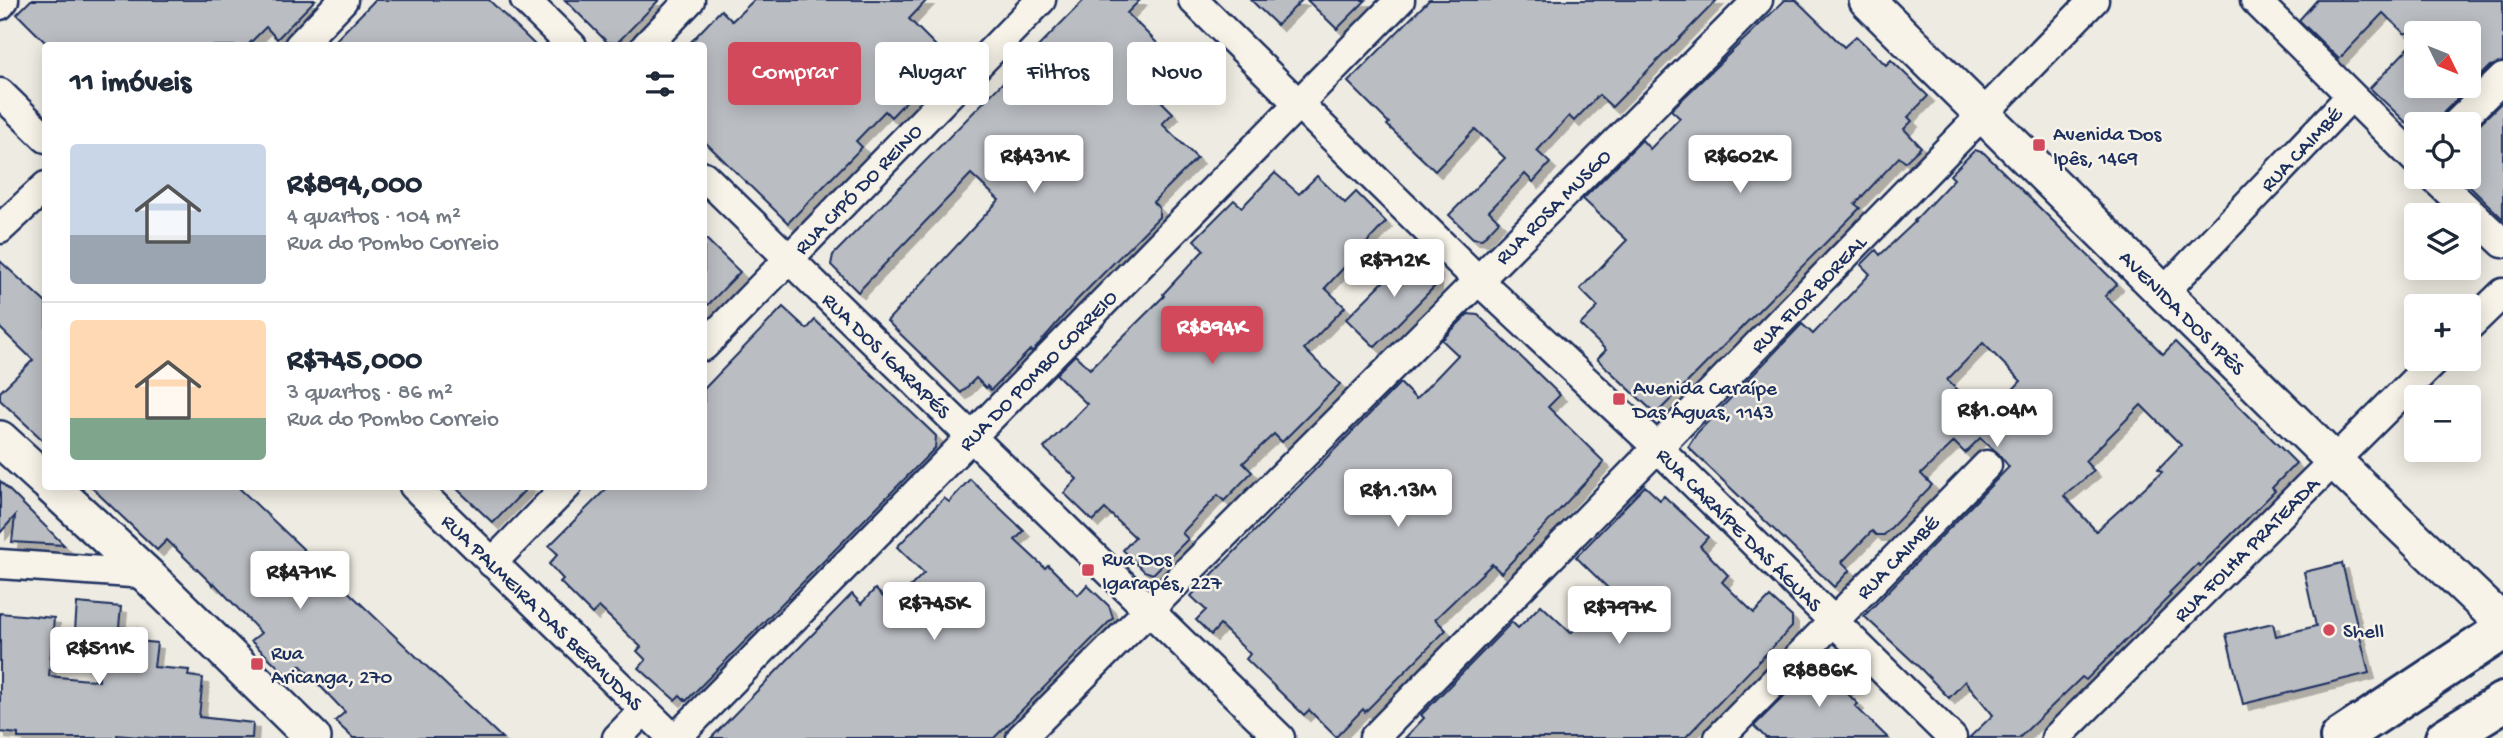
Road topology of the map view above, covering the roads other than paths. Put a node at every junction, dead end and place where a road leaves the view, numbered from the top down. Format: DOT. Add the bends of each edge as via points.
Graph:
graph roads {
  1 [pos="4,0"];
  2 [pos="343,0"];
  3 [pos="525,0"];
  4 [pos="690,0"];
  5 [pos="1041,0"];
  6 [pos="1194,0"];
  7 [pos="1400,0"];
  8 [pos="1758,0"];
  9 [pos="1867,0"];
  10 [pos="2095,0"];
  11 [pos="2255,0"];
  12 [pos="0,5"];
  13 [pos="303,42"];
  14 [pos="568,42"];
  15 [pos="650,42"];
  16 [pos="2503,78"];
  17 [pos="0,93"];
  18 [pos="2350,97"];
  19 [pos="1299,103"];
  20 [pos="2468,112"];
  21 [pos="1983,114"];
  22 [pos="42,134"];
  23 [pos="2404,149"];
  24 [pos="707,179"];
  25 [pos="2446,189"];
  26 [pos="42,190"];
  27 [pos="0,229"];
  28 [pos="2503,243"];
  29 [pos="788,260"];
  30 [pos="1478,280"];
  31 [pos="2164,292"];
  32 [pos="2503,293"];
  33 [pos="2481,314"];
  34 [pos="707,343"];
  35 [pos="2424,371"];
  36 [pos="971,437"];
  37 [pos="0,439"];
  38 [pos="1658,448"];
  39 [pos="2333,460"];
  40 [pos="1987,465"];
  41 [pos="42,477"];
  42 [pos="55,490"];
  43 [pos="418,490"];
  44 [pos="563,490"];
  45 [pos="492,563"];
  46 [pos="0,564"];
  47 [pos="146,574"];
  48 [pos="1149,610"];
  49 [pos="1833,622"];
  50 [pos="2503,623"];
  51 [pos="2503,630"];
  52 [pos="2503,702"];
  53 [pos="644,710"];
  54 [pos="313,738"];
  55 [pos="617,738"];
  56 [pos="675,738"];
  57 [pos="1021,738"];
  58 [pos="1280,738"];
  59 [pos="1374,738"];
  60 [pos="1719,738"];
  61 [pos="1952,738"];
  62 [pos="2056,738"];
  63 [pos="2340,738"];
  64 [pos="2445,738"];
  1 -- 12 [label="street"];
  2 -- 13 [label="street"];
  3 -- 14 [label="street"];
  4 -- 15 [label="street"];
  5 -- 29 [label="street, RUA CIPÓ DO REINO"];
  6 -- 19 [label="street, RUA CARAÍPE DAS ÁGUAS"];
  7 -- 19 [label="street, RUA DO POMBO CORREIO"];
  8 -- 30 [label="street, RUA ROSA MUSGO"];
  9 -- 21 [label="street, AVENIDA DOS IPÊS"];
  10 -- 21 [label="street, RUA FLOR BOREAL"];
  11 -- 18 [label="street"];
  16 -- 20 [label="street"];
  17 -- 22 [label="street"];
  18 -- 23 [label="street"];
  18 -- 31 [label="street, RUA CAIMBÉ"];
  19 -- 30 [label="street, RUA CARAÍPE DAS ÁGUAS"];
  19 -- 36 [label="street, RUA DO POMBO CORREIO"];
  21 -- 31 [label="street, AVENIDA DOS IPÊS"];
  21 -- 38 [label="street, RUA FLOR BOREAL"];
  24 -- 29 [label="street, RUA DOS IGARAPÉS"];
  25 -- 28 [label="street"];
  26 -- 27 [label="street"];
  29 -- 34 [label="street, RUA CIPÓ DO REINO"];
  29 -- 36 [label="street, RUA DOS IGARAPÉS"];
  30 -- 38 [label="street, RUA CARAÍPE DAS ÁGUAS"];
  30 -- 48 [label="street, RUA ROSA MUSGO"];
  31 -- 39 [label="street, AVENIDA DOS IPÊS"];
  32 -- 33 [label="street"];
  35 -- 39 [label="street, RUA FOLHA PRATEADA"];
  36 -- 48 [label="street, RUA DOS IGARAPÉS"];
  36 -- 56 [label="street, RUA DO POMBO CORREIO"];
  37 -- 41 [label="street"];
  38 -- 49 [label="street, RUA CARAÍPE DAS ÁGUAS"];
  38 -- 59 [label="street, RUA FLOR BOREAL"];
  39 -- 50 [label="street, AVENIDA DOS IPÊS"];
  39 -- 62 [label="street, RUA FOLHA PRATEADA"];
  40 -- 49 [label="street, RUA CAIMBÉ"];
  42 -- 47 [label="street"];
  43 -- 45 [label="street, RUA PALMEIRA DAS BERMUDAS"];
  44 -- 45 [label="street"];
  45 -- 53 [label="street, RUA PALMEIRA DAS BERMUDAS"];
  46 -- 47 [label="street"];
  47 -- 54 [label="street"];
  48 -- 57 [label="street, RUA ROSA MUSGO"];
  48 -- 58 [label="street, RUA DOS IGARAPÉS"];
  49 -- 60 [label="street, RUA CAIMBÉ"];
  49 -- 61 [label="street, RUA CARAÍPE DAS ÁGUAS"];
  51 -- 63 [label="main road"];
  52 -- 64 [label="main road"];
  53 -- 55 [label="street"];
  53 -- 56 [label="street, RUA PALMEIRA DAS BERMUDAS"];
}
